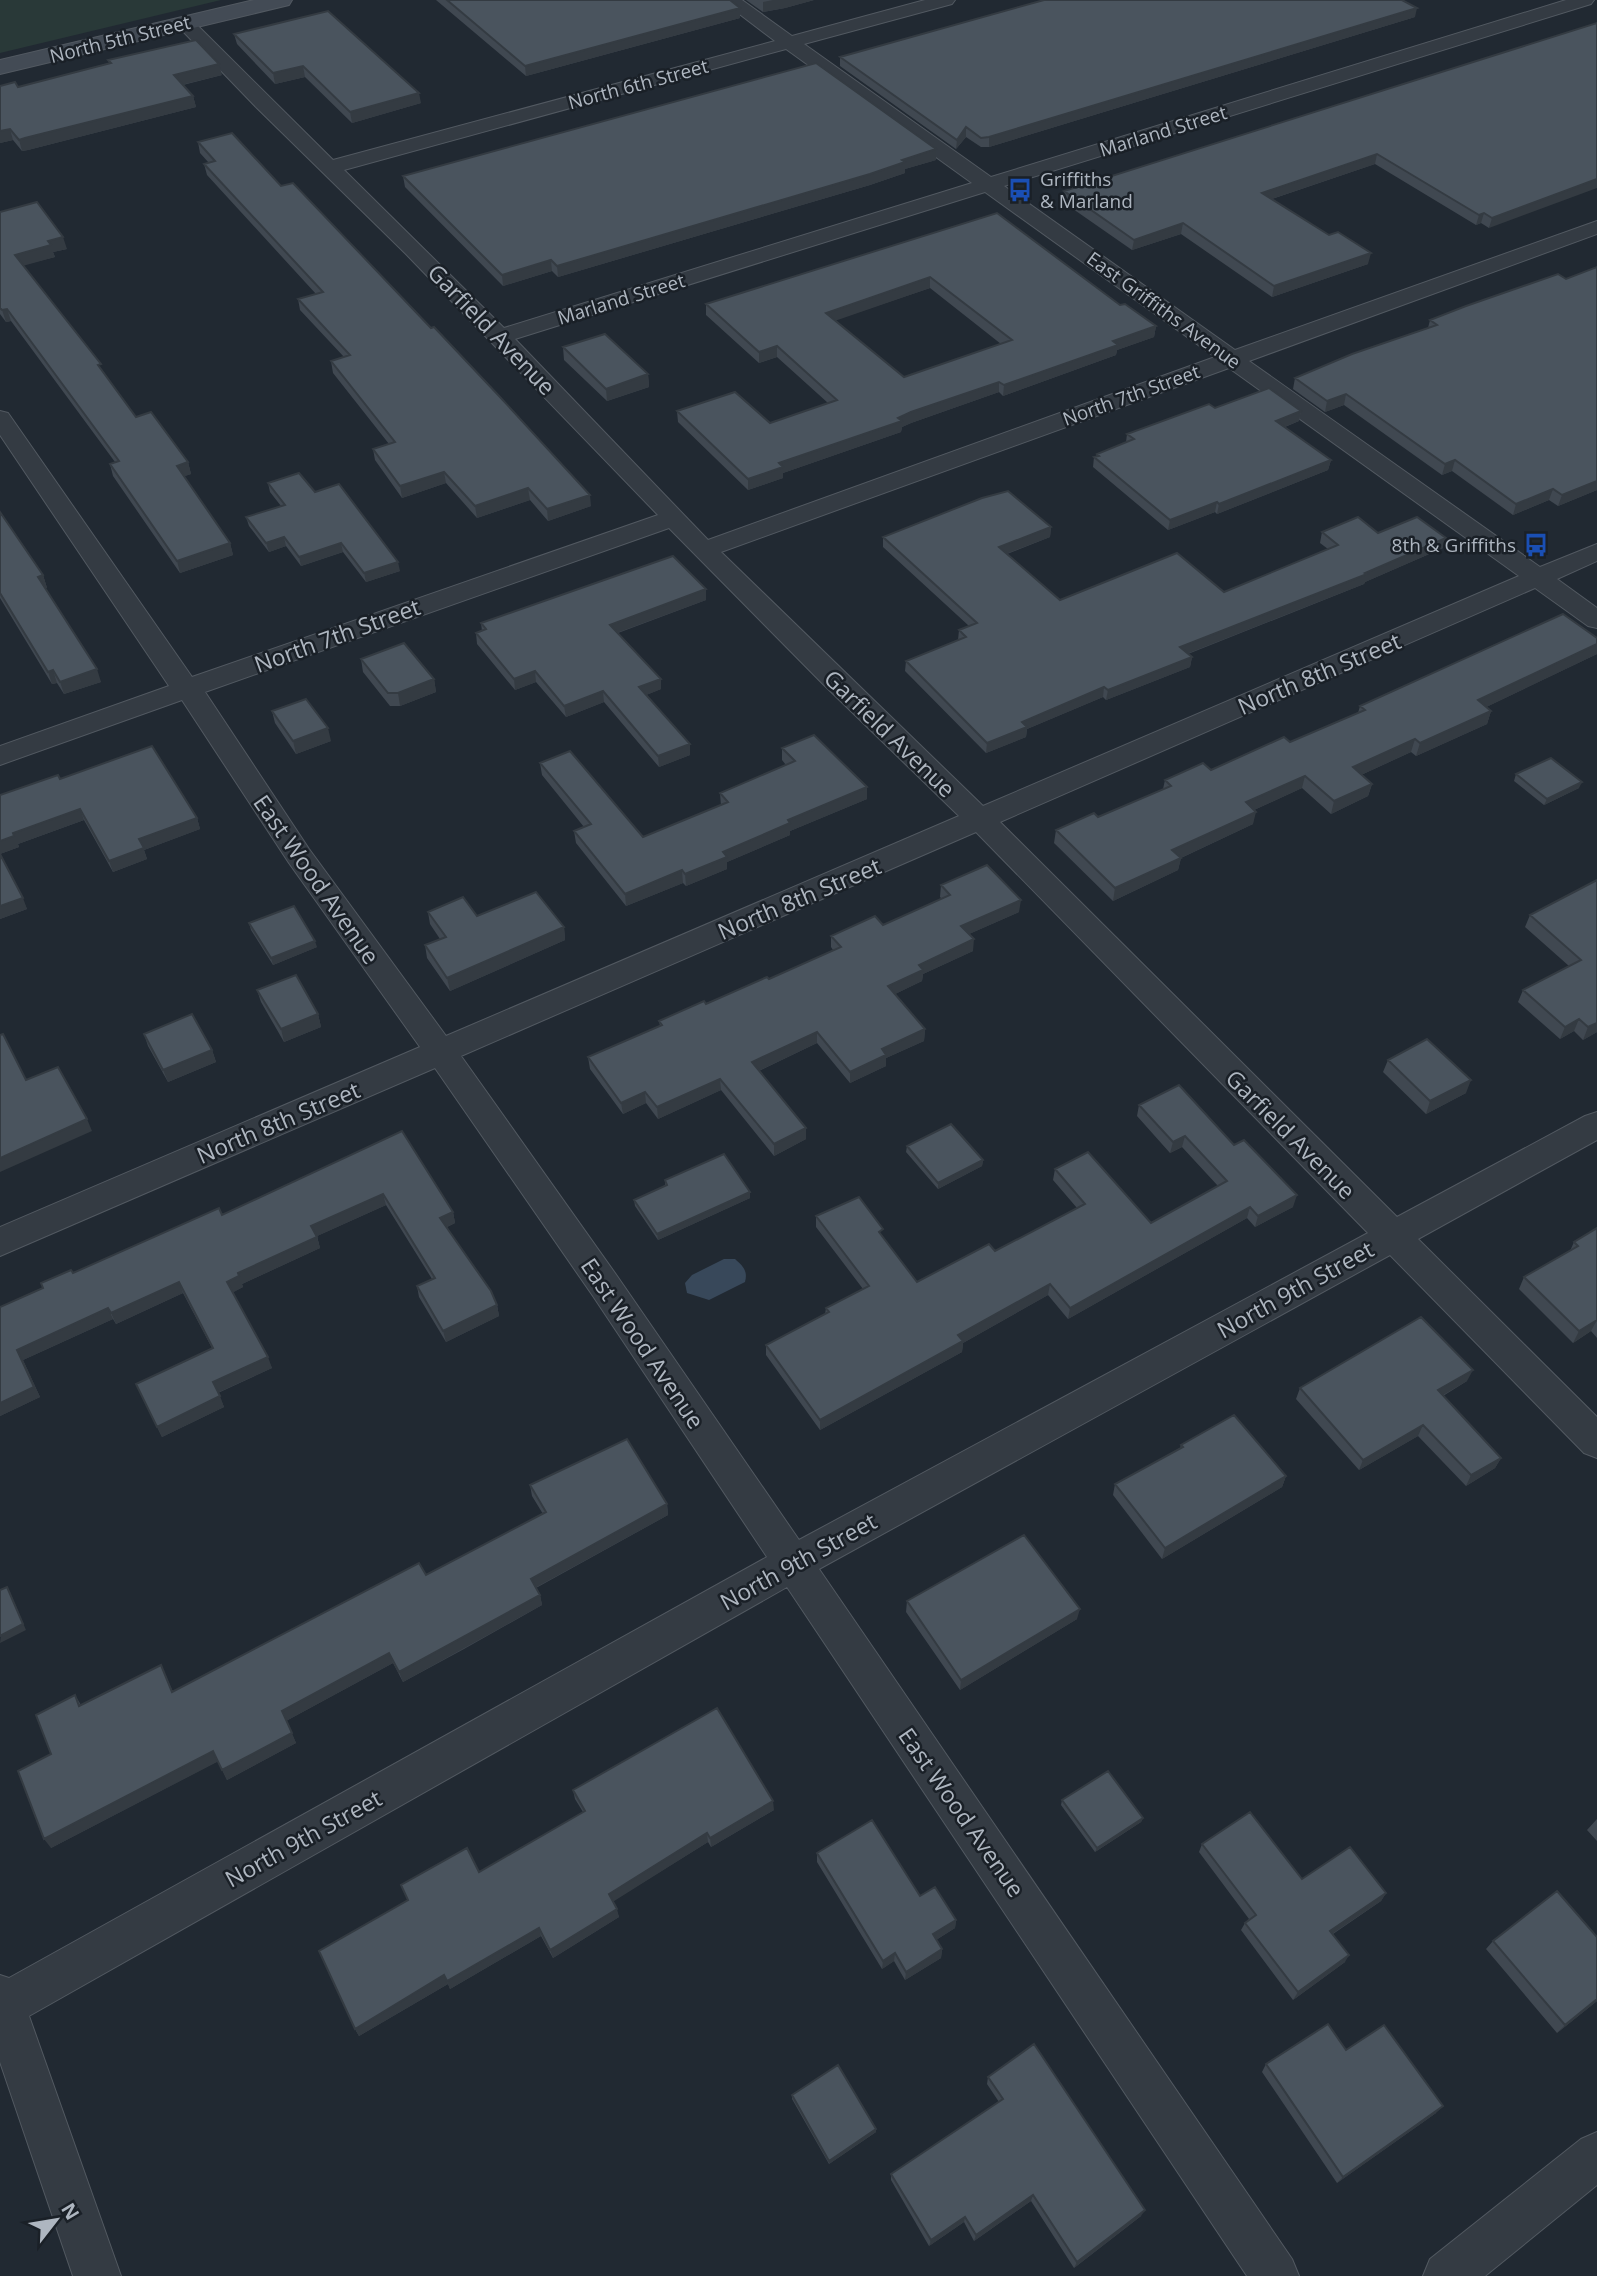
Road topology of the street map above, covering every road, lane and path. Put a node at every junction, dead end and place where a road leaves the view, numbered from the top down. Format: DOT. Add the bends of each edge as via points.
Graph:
graph roads {
  1 [pos="281,0"];
  2 [pos="730,0"];
  3 [pos="946,0"];
  4 [pos="1585,0"];
  5 [pos="184,23"];
  6 [pos="789,43"];
  7 [pos="0,68"];
  8 [pos="330,167"];
  9 [pos="989,185"];
  10 [pos="1597,228"];
  11 [pos="500,336"];
  12 [pos="1233,359"];
  13 [pos="0,418"];
  14 [pos="674,518"];
  15 [pos="704,550"];
  16 [pos="1597,552"];
  17 [pos="1537,578"];
  18 [pos="1597,620"];
  19 [pos="186,690"];
  20 [pos="0,756"];
  21 [pos="980,820"];
  22 [pos="440,1052"];
  23 [pos="1597,1125"];
  24 [pos="1392,1236"];
  25 [pos="0,1242"];
  26 [pos="1597,1442"];
  27 [pos="793,1563"];
  28 [pos="2,2002"];
  29 [pos="1597,2155"];
  30 [pos="97,2276"];
  31 [pos="1275,2276"];
  32 [pos="1447,2276"];
  1 -- 5 [label="main road, North 5th Street"];
  2 -- 6 [label="street, East Griffiths Avenue"];
  3 -- 6 [label="street, North 6th Street"];
  4 -- 9 [label="street, Marland Street"];
  5 -- 7 [label="main road, North 5th Street"];
  5 -- 8 [label="street, Garfield Avenue"];
  6 -- 8 [label="street, North 6th Street"];
  6 -- 9 [label="street, East Griffiths Avenue"];
  8 -- 11 [label="street, Garfield Avenue"];
  9 -- 11 [label="street, Marland Street"];
  9 -- 12 [label="street, East Griffiths Avenue"];
  10 -- 12 [label="street, North 7th Street"];
  11 -- 14 [label="street, Garfield Avenue"];
  12 -- 15 [label="street, North 7th Street"];
  12 -- 17 [label="street, East Griffiths Avenue"];
  13 -- 19 [label="street, East Wood Avenue"];
  14 -- 15 [label="street, Garfield Avenue"];
  14 -- 19 [label="street, North 7th Street"];
  15 -- 21 [label="street, Garfield Avenue"];
  16 -- 17 [label="street, North 8th Street"];
  17 -- 18 [label="street, East Griffiths Avenue"];
  17 -- 21 [label="street, North 8th Street"];
  19 -- 20 [label="street, North 7th Street"];
  19 -- 22 [label="street, East Wood Avenue"];
  21 -- 22 [label="street, North 8th Street"];
  21 -- 24 [label="street, Garfield Avenue"];
  22 -- 25 [label="street, North 8th Street"];
  22 -- 27 [label="street, East Wood Avenue"];
  23 -- 24 [label="street, North 9th Street"];
  24 -- 26 [label="street, Garfield Avenue"];
  24 -- 27 [label="street, North 9th Street"];
  27 -- 28 [label="street, North 9th Street"];
  27 -- 31 [label="street, East Wood Avenue"];
  28 -- 30 [label="street"];
  29 -- 32 [label="street"];
}
